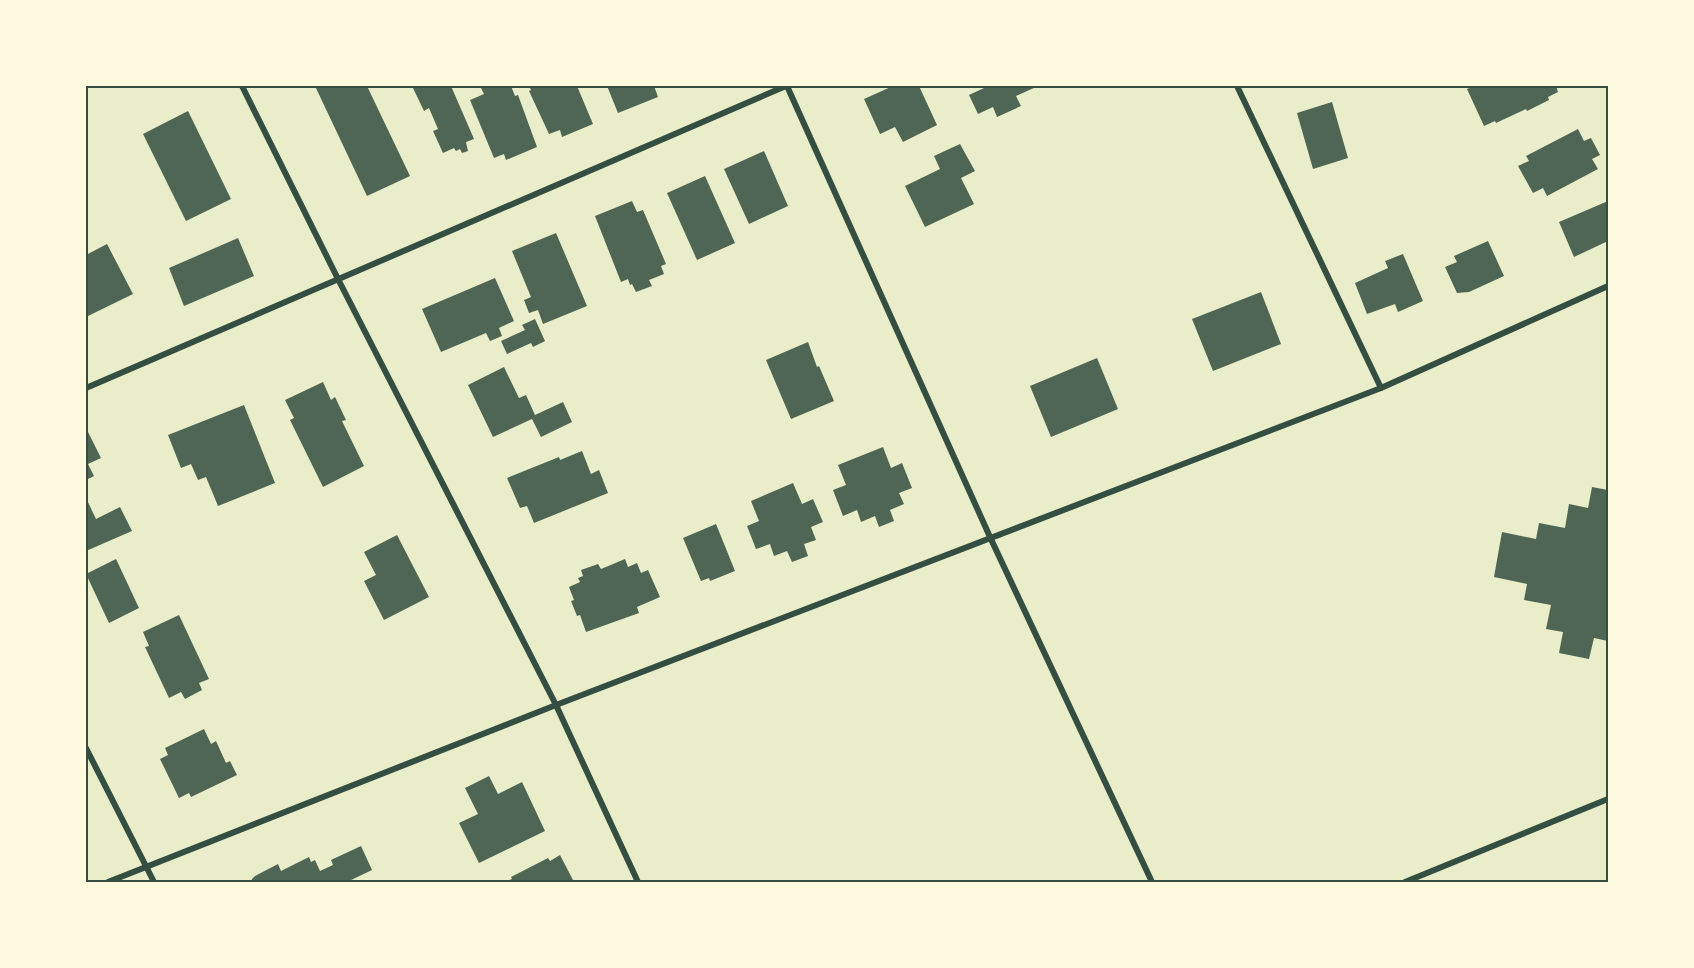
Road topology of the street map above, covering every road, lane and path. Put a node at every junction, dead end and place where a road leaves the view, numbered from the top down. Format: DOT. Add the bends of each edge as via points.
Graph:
graph roads {
  1 [pos="242,86"];
  2 [pos="787,86"];
  3 [pos="1237,86"];
  4 [pos="338,279"];
  5 [pos="1608,286"];
  6 [pos="86,388"];
  7 [pos="1381,388"];
  8 [pos="990,537"];
  9 [pos="556,705"];
  10 [pos="86,748"];
  11 [pos="1608,799"];
  12 [pos="147,867"];
  13 [pos="108,882"];
  14 [pos="154,882"];
  15 [pos="638,882"];
  16 [pos="1152,882"];
  17 [pos="1405,882"];
  1 -- 4 [label="street"];
  2 -- 4 [label="street"];
  2 -- 8 [label="street"];
  3 -- 7 [label="street"];
  4 -- 6 [label="street"];
  4 -- 9 [label="street"];
  5 -- 7 [label="street"];
  7 -- 8 [label="street"];
  8 -- 9 [label="street"];
  8 -- 16 [label="street"];
  9 -- 12 [label="street"];
  9 -- 15 [label="street"];
  10 -- 12 [label="street"];
  11 -- 17 [label="street"];
  12 -- 13 [label="street"];
  12 -- 14 [label="street"];
}
